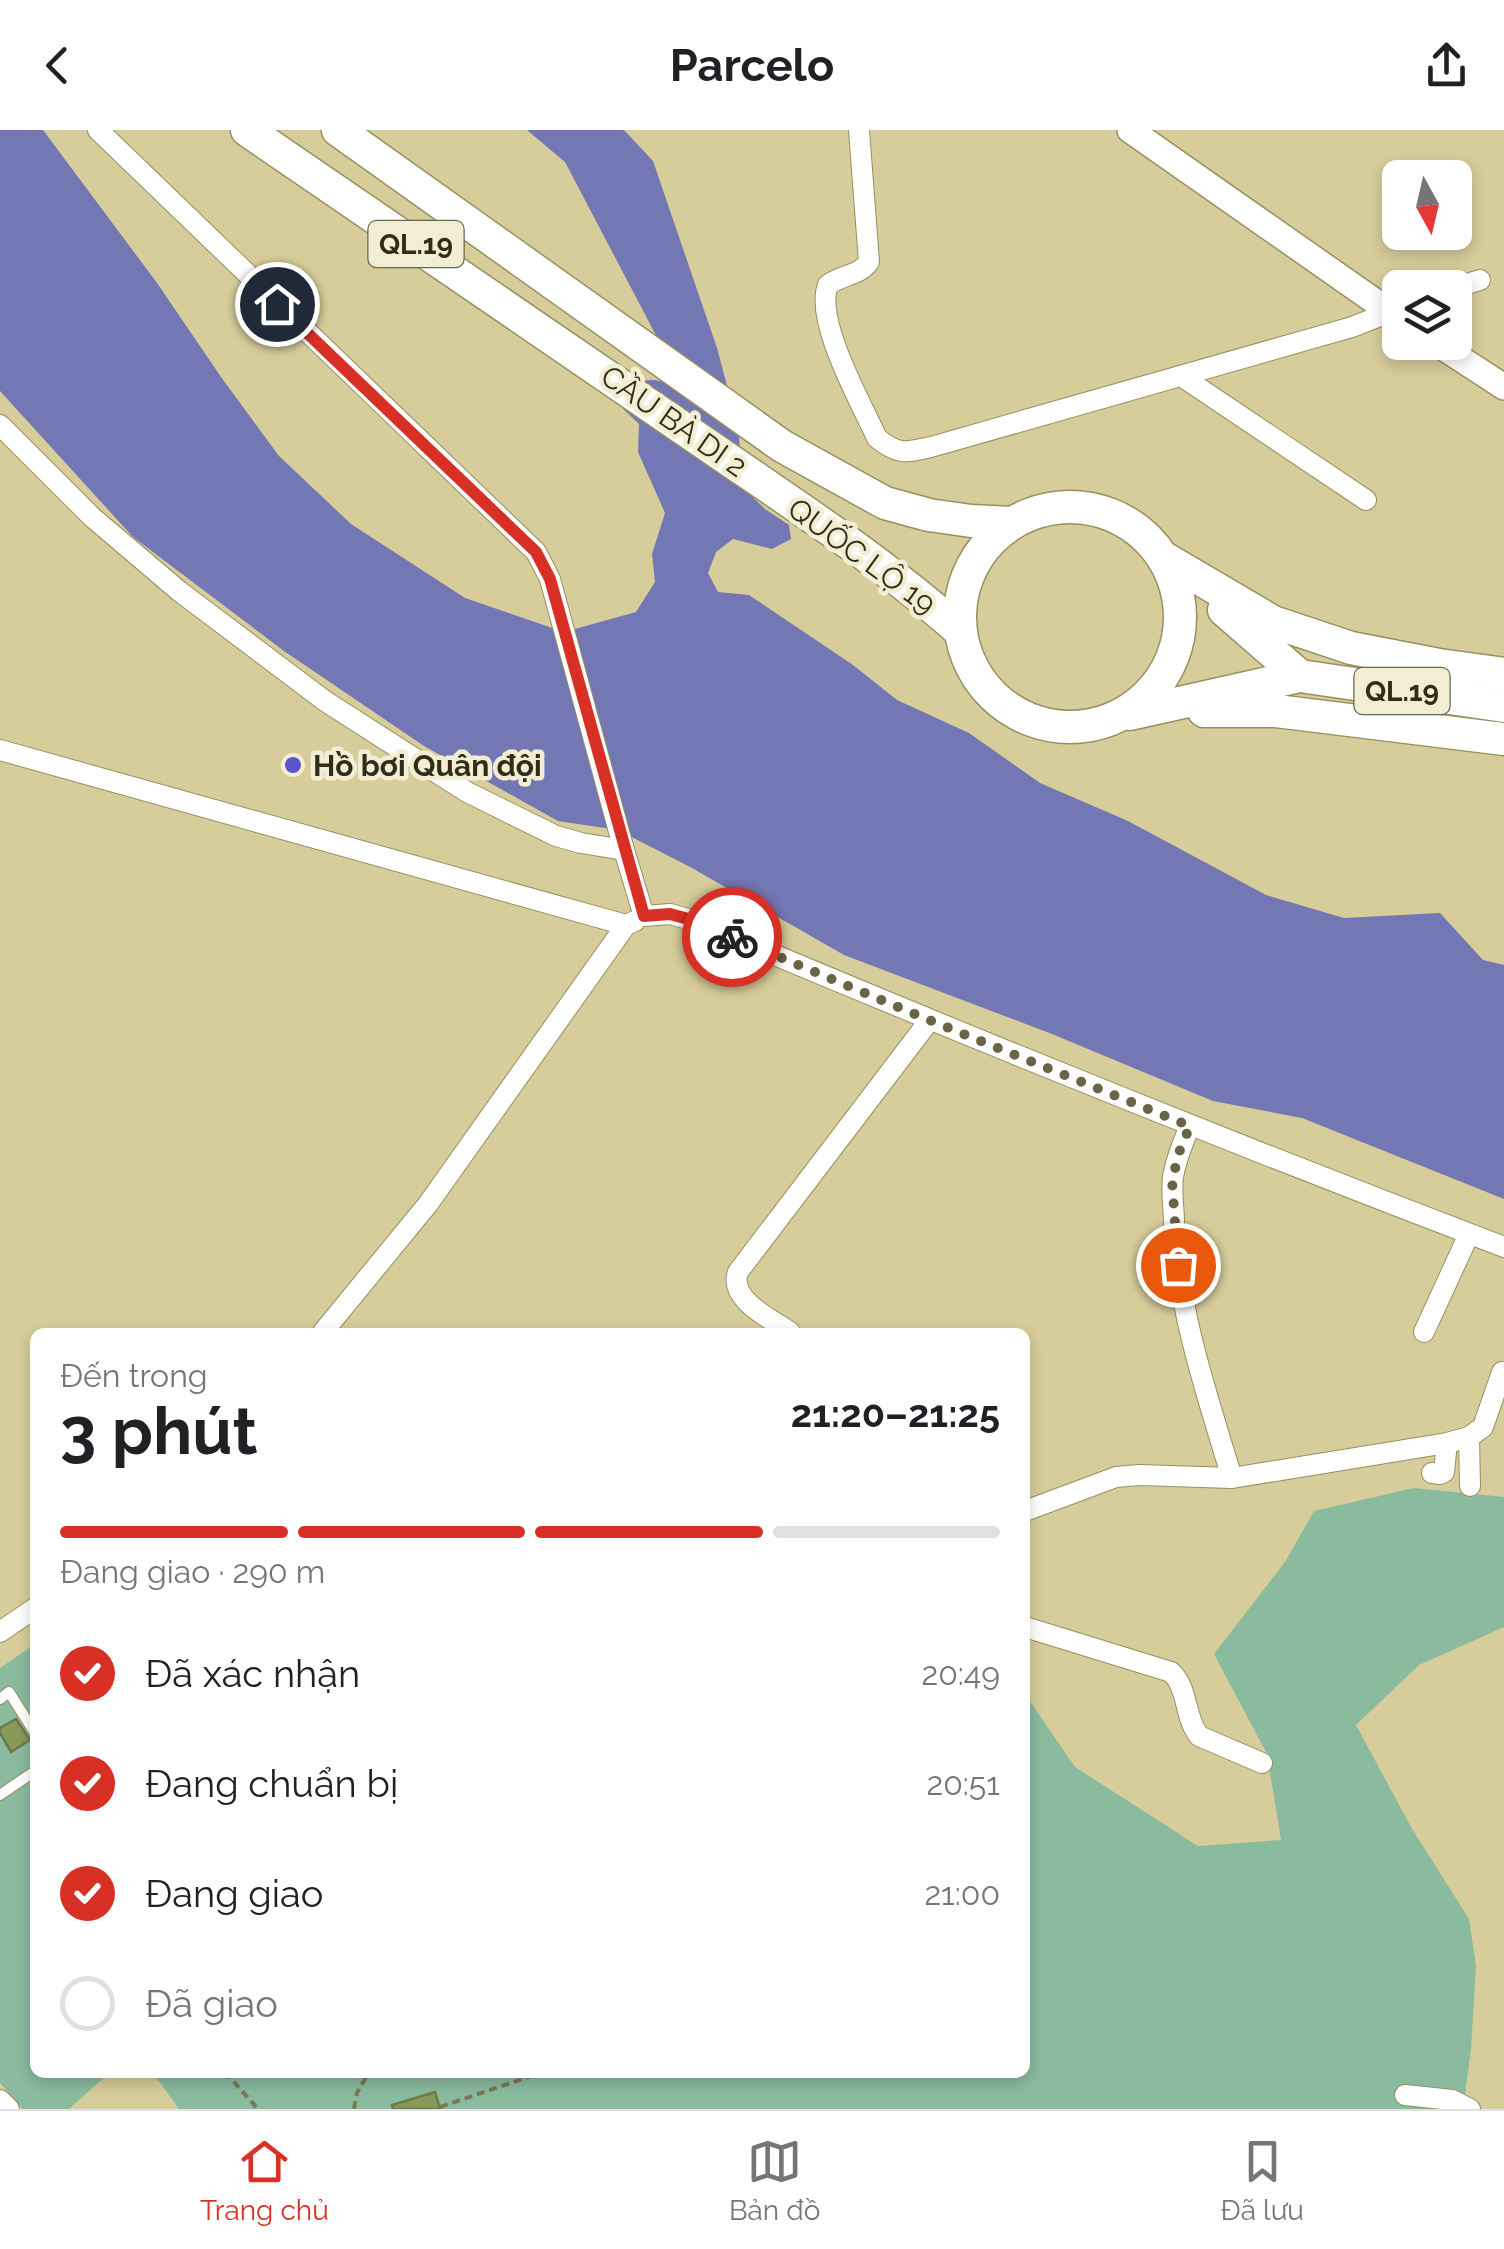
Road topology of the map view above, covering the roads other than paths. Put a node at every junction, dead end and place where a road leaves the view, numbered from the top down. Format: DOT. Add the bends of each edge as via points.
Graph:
graph roads {
  1 [pos="98,130"];
  2 [pos="248,130"];
  3 [pos="338,130"];
  4 [pos="859,130"];
  5 [pos="1130,130"];
  6 [pos="1480,280"];
  7 [pos="1472,282"];
  8 [pos="1382,304"];
  9 [pos="1382,318"];
  10 [pos="1462,360"];
  11 [pos="1181,376"];
  12 [pos="1504,388"];
  13 [pos="0,425"];
  14 [pos="782,446"];
  15 [pos="764,484"];
  16 [pos="1366,500"];
  17 [pos="1012,522"];
  18 [pos="1166,560"];
  19 [pos="960,630"];
  20 [pos="1504,674"];
  21 [pos="1300,676"];
  22 [pos="1504,706"];
  23 [pos="1119,716"];
  24 [pos="1504,739"];
  25 [pos="0,750"];
  26 [pos="621,840"];
  27 [pos="635,920"];
  28 [pos="929,1020"];
  29 [pos="1190,1126"];
  30 [pos="1469,1234"];
  31 [pos="1504,1247"];
  32 [pos="326,1328"];
  33 [pos="784,1328"];
  34 [pos="1424,1332"];
  35 [pos="1502,1372"];
  36 [pos="1469,1437"];
  37 [pos="1447,1443"];
  38 [pos="1432,1473"];
  39 [pos="1232,1478"];
  40 [pos="1470,1486"];
  41 [pos="1030,1509"];
  42 [pos="30,1611"];
  43 [pos="1030,1629"];
  44 [pos="0,1632"];
  45 [pos="0,1698"];
  46 [pos="30,1725"];
  47 [pos="1262,1764"];
  48 [pos="30,1774"];
  49 [pos="0,1794"];
  50 [pos="1405,2095"];
  51 [pos="0,2100"];
  52 [pos="9,2109"];
  53 [pos="1470,2109"];
  1 -- 26 [label="street" via="536,552 550,579"];
  2 -- 15 [label="highway, CẦU BÀ DI 2 / QL.19"];
  3 -- 14 [label="highway, CẦU BÀ DI 2 / QL.19"];
  4 -- 11 [label="street" via="868,262 828,285 824,304 828,329 877,438 892,450 931,447"];
  5 -- 8 [label="street"];
  6 -- 7 [label="street"];
  9 -- 11 [label="street"];
  10 -- 12 [label="street"];
  11 -- 16 [label="street"];
  13 -- 26 [label="street" via="106,530 325,701 467,792 556,836 581,843"];
  14 -- 17 [label="highway, QUỐC LỘ 19 / QL.19" via="885,502 929,516"];
  15 -- 19 [label="highway, QUỐC LỘ 19 / QL.19"];
  17 -- 18 [label="highway" via="1044,509 1079,506 1113,514 1143,532"];
  17 -- 19 [label="highway" via="970,569 960,599"];
  18 -- 20 [label="highway" via="1273,622 1351,648"];
  18 -- 21 [label="highway"];
  18 -- 23 [label="highway" via="1182,618 1177,648 1145,699"];
  19 -- 23 [label="highway" via="969,664 989,693 1017,714 1050,726 1086,726"];
  21 -- 22 [label="highway, QL.19"];
  21 -- 23 [label="highway, QL.19"];
  23 -- 24 [label="highway" via="1276,711"];
  25 -- 27 [label="street"];
  26 -- 27 [label="street"];
  27 -- 28 [label="street" via="670,914 692,920"];
  27 -- 32 [label="street" via="428,1204"];
  28 -- 29 [label="street"];
  28 -- 33 [label="street" via="738,1272 736,1289 744,1300"];
  29 -- 30 [label="street"];
  29 -- 39 [label="street" via="1172,1180 1175,1240 1195,1353"];
  30 -- 31 [label="street"];
  30 -- 34 [label="street"];
  35 -- 36 [label="street" via="1483,1427"];
  36 -- 37 [label="street"];
  36 -- 40 [label="street"];
  37 -- 38 [label="street" via="1444,1472"];
  37 -- 39 [label="street"];
  39 -- 41 [label="street" via="1116,1477"];
  42 -- 44 [label="street"];
  43 -- 47 [label="street" via="1170,1672 1199,1736"];
  45 -- 46 [label="lane" via="9,1692"];
  48 -- 49 [label="lane"];
  50 -- 53 [label="street" via="1452,2100"];
  51 -- 52 [label="street"];
}
